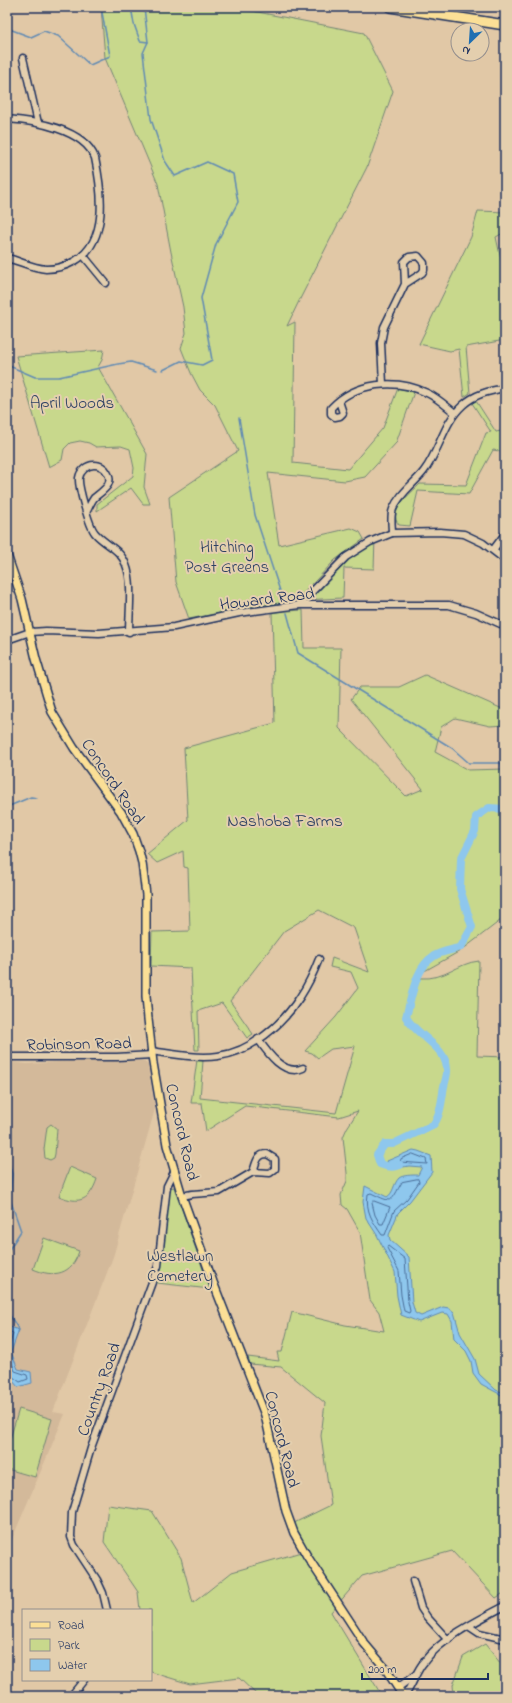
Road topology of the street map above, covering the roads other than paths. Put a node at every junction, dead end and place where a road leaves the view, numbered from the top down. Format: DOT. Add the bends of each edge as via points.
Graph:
graph roads {
  1 [pos="390,7"];
  2 [pos="505,25"];
  3 [pos="23,58"];
  4 [pos="7,119"];
  5 [pos="38,123"];
  6 [pos="83,255"];
  7 [pos="7,258"];
  8 [pos="106,283"];
  9 [pos="405,284"];
  10 [pos="383,384"];
  11 [pos="505,388"];
  12 [pos="339,400"];
  13 [pos="455,413"];
  14 [pos="87,511"];
  15 [pos="392,533"];
  16 [pos="505,534"];
  17 [pos="493,550"];
  18 [pos="7,555"];
  19 [pos="505,560"];
  20 [pos="299,605"];
  21 [pos="505,626"];
  22 [pos="30,632"];
  23 [pos="129,632"];
  24 [pos="7,640"];
  25 [pos="319,959"];
  26 [pos="258,1039"];
  27 [pos="152,1053"];
  28 [pos="7,1057"];
  29 [pos="303,1068"];
  30 [pos="174,1172"];
  31 [pos="252,1172"];
  32 [pos="182,1196"];
  33 [pos="413,1582"];
  34 [pos="505,1606"];
  35 [pos="108,1609"];
  36 [pos="470,1627"];
  37 [pos="505,1639"];
  38 [pos="448,1640"];
  39 [pos="417,1673"];
  40 [pos="83,1681"];
  41 [pos="399,1688"];
  42 [pos="71,1696"];
  43 [pos="403,1696"];
  1 -- 2 [label="highway"];
  3 -- 5 [label="street"];
  4 -- 5 [label="street"];
  5 -- 6 [label="street" via="82,140 95,158 99,225 94,242"];
  6 -- 7 [label="street" via="68,265 50,269 33,267"];
  6 -- 8 [label="street"];
  9 -- 9 [label="street" via="423,272 424,263 418,256 411,256 404,262"];
  9 -- 10 [label="street" via="382,334"];
  10 -- 12 [label="street" via="357,390"];
  10 -- 13 [label="street" via="417,388"];
  11 -- 13 [label="street" via="474,397"];
  13 -- 15 [label="street" via="448,422 428,466 395,505 392,514"];
  14 -- 14 [label="street" via="92,501 106,490 109,484 107,472 98,465 87,467 80,476"];
  14 -- 23 [label="street" via="94,531 119,553 127,565"];
  15 -- 17 [label="street" via="456,533 473,538"];
  15 -- 20 [label="street" via="370,542 350,555"];
  16 -- 17 [label="street"];
  17 -- 19 [label="street"];
  18 -- 22 [label="main road, Concord Road"];
  20 -- 21 [label="street, Howard Road" via="449,605 471,611"];
  20 -- 23 [label="street, Howard Road" via="239,613 174,627"];
  22 -- 23 [label="street, Howard Road"];
  22 -- 24 [label="street, Howard Road"];
  22 -- 27 [label="main road, Concord Road" via="52,712 74,748 121,812 139,851 146,895 146,996"];
  25 -- 26 [label="street, Robinson Road" via="292,1009"];
  26 -- 27 [label="street, Robinson Road" via="235,1052 219,1056"];
  26 -- 29 [label="street" via="281,1065 295,1070"];
  27 -- 28 [label="street, Robinson Road" via="117,1057"];
  27 -- 30 [label="main road, Concord Road"];
  30 -- 32 [label="main road, Concord Road"];
  30 -- 35 [label="street, Country Road" via="167,1186 158,1266 91,1448 72,1512 71,1537 97,1580"];
  31 -- 32 [label="street" via="219,1192"];
  32 -- 41 [label="main road, Concord Road" via="265,1415 282,1500 294,1533 364,1643"];
  33 -- 38 [label="street" via="421,1608"];
  34 -- 36 [label="street"];
  36 -- 37 [label="street" via="479,1634"];
  36 -- 38 [label="street"];
  38 -- 39 [label="street" via="434,1650"];
  39 -- 41 [label="street"];
  39 -- 43 [label="street" via="409,1691"];
  40 -- 42 [label="street"];
  41 -- 43 [label="main road, Concord Road"];
}
